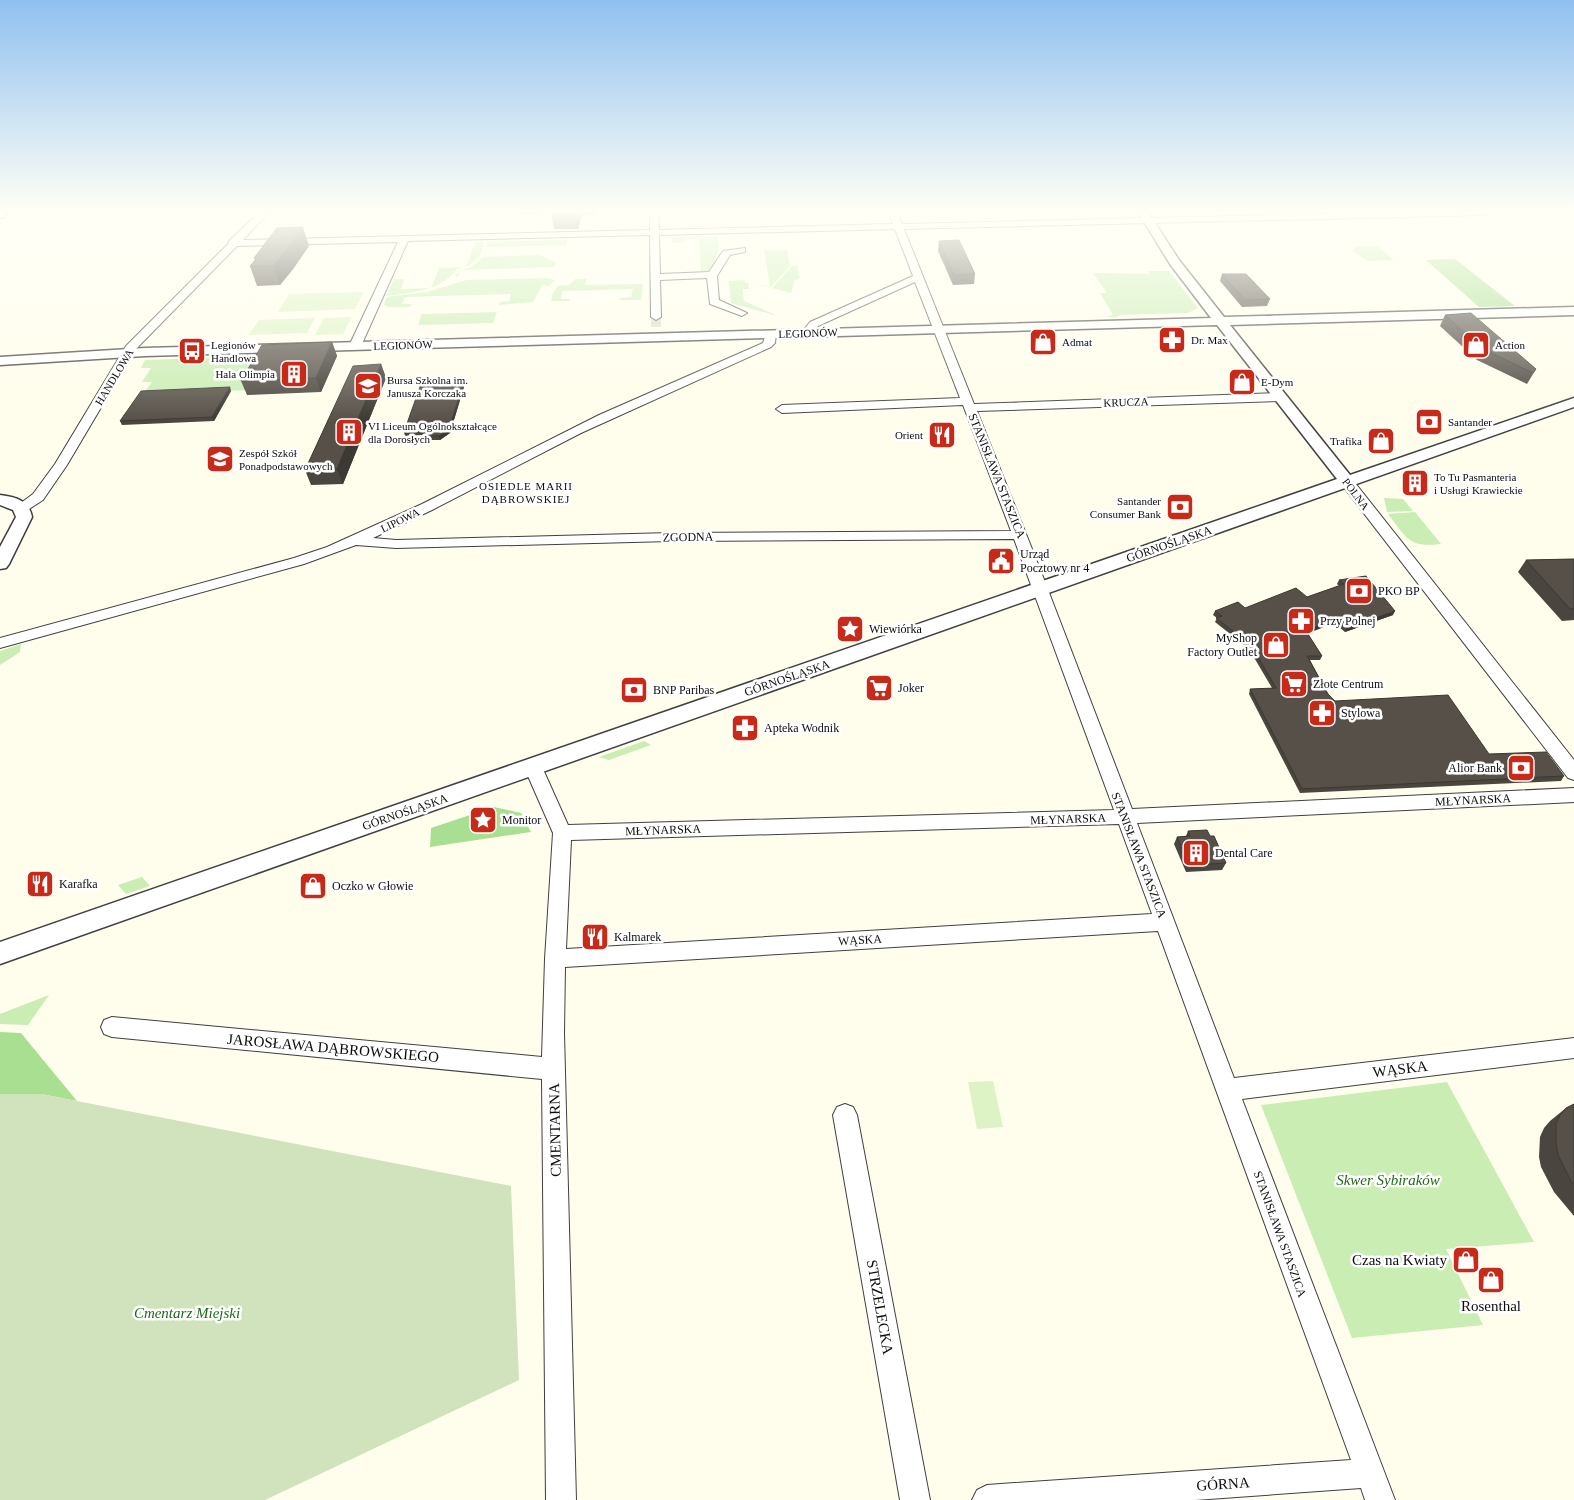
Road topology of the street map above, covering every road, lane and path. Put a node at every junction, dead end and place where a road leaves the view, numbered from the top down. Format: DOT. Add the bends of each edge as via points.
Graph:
graph roads {
  1 [pos="194,282"];
  2 [pos="384,282"];
  3 [pos="655,282"];
  4 [pos="713,282"];
  5 [pos="907,282"];
  6 [pos="920,282"];
  7 [pos="1190,282"];
  8 [pos="1574,311"];
  9 [pos="742,312"];
  10 [pos="1221,321"];
  11 [pos="656,327"];
  12 [pos="939,329"];
  13 [pos="808,332"];
  14 [pos="771,334"];
  15 [pos="355,346"];
  16 [pos="126,353"];
  17 [pos="3,360"];
  18 [pos="1281,398"];
  19 [pos="1574,402"];
  20 [pos="969,405"];
  21 [pos="782,409"];
  22 [pos="1347,482"];
  23 [pos="0,500"];
  24 [pos="21,508"];
  25 [pos="1020,535"];
  26 [pos="356,541"];
  27 [pos="0,564"];
  28 [pos="1040,589"];
  29 [pos="0,643"];
  30 [pos="533,767"];
  31 [pos="1574,773"];
  32 [pos="1574,795"];
  33 [pos="1125,817"];
  34 [pos="562,833"];
  35 [pos="1164,922"];
  36 [pos="0,953"];
  37 [pos="555,959"];
  38 [pos="112,1027"];
  39 [pos="1574,1048"];
  40 [pos="554,1069"];
  41 [pos="1226,1090"];
  42 [pos="845,1115"];
  43 [pos="1370,1473"];
  44 [pos="562,1500"];
  45 [pos="915,1500"];
  46 [pos="987,1500"];
  47 [pos="1380,1500"];
  1 -- 16 [label="street, HANDLOWA"];
  2 -- 15 [label="street"];
  3 -- 11 [label="street"];
  4 -- 9 [label="street" via="714,302"];
  5 -- 13 [label="street" via="814,324"];
  6 -- 12 [label="street, STANISŁAWA STASZICA"];
  7 -- 10 [label="street, POLNA"];
  8 -- 10 [label="street, LEGIONÓW"];
  10 -- 12 [label="street, LEGIONÓW"];
  10 -- 18 [label="street, POLNA"];
  11 -- 14 [label="street, LEGIONÓW"];
  11 -- 15 [label="street, LEGIONÓW"];
  12 -- 13 [label="street, LEGIONÓW"];
  12 -- 20 [label="street, STANISŁAWA STASZICA"];
  13 -- 14 [label="street, LEGIONÓW"];
  14 -- 26 [label="street, LIPOWA" via="767,345 592,423"];
  15 -- 16 [label="street, LEGIONÓW"];
  16 -- 17 [label="street, LEGIONÓW"];
  16 -- 24 [label="street, HANDLOWA" via="61,465 38,498"];
  18 -- 20 [label="street, KRUCZA"];
  18 -- 22 [label="street, POLNA"];
  19 -- 22 [label="street, GÓRNOŚLĄSKA"];
  20 -- 21 [label="street, KRUCZA"];
  20 -- 25 [label="street, STANISŁAWA STASZICA"];
  22 -- 28 [label="street, GÓRNOŚLĄSKA"];
  22 -- 31 [label="street, POLNA"];
  23 -- 24 [label="street" via="13,502"];
  24 -- 27 [label="street" via="24,521"];
  25 -- 26 [label="street, ZGODNA" via="671,537 396,544"];
  25 -- 28 [label="street, STANISŁAWA STASZICA"];
  26 -- 29 [label="street, LIPOWA" via="299,561"];
  28 -- 30 [label="street, GÓRNOŚLĄSKA"];
  28 -- 33 [label="street, STANISŁAWA STASZICA"];
  30 -- 34 [label="street, CMENTARNA"];
  30 -- 36 [label="street, GÓRNOŚLĄSKA"];
  32 -- 33 [label="street, MŁYNARSKA"];
  33 -- 34 [label="street, MŁYNARSKA"];
  33 -- 35 [label="street, STANISŁAWA STASZICA"];
  34 -- 37 [label="street, CMENTARNA"];
  35 -- 37 [label="street, WĄSKA"];
  35 -- 41 [label="street, STANISŁAWA STASZICA"];
  37 -- 40 [label="street, CMENTARNA"];
  38 -- 40 [label="street, JAROSŁAWA DĄBROWSKIEGO"];
  39 -- 41 [label="street, WĄSKA"];
  40 -- 44 [label="street, CMENTARNA"];
  41 -- 43 [label="street, STANISŁAWA STASZICA"];
  42 -- 45 [label="street, STRZELECKA"];
  43 -- 46 [label="street, GÓRNA"];
  43 -- 47 [label="street, STANISŁAWA STASZICA"];
}
